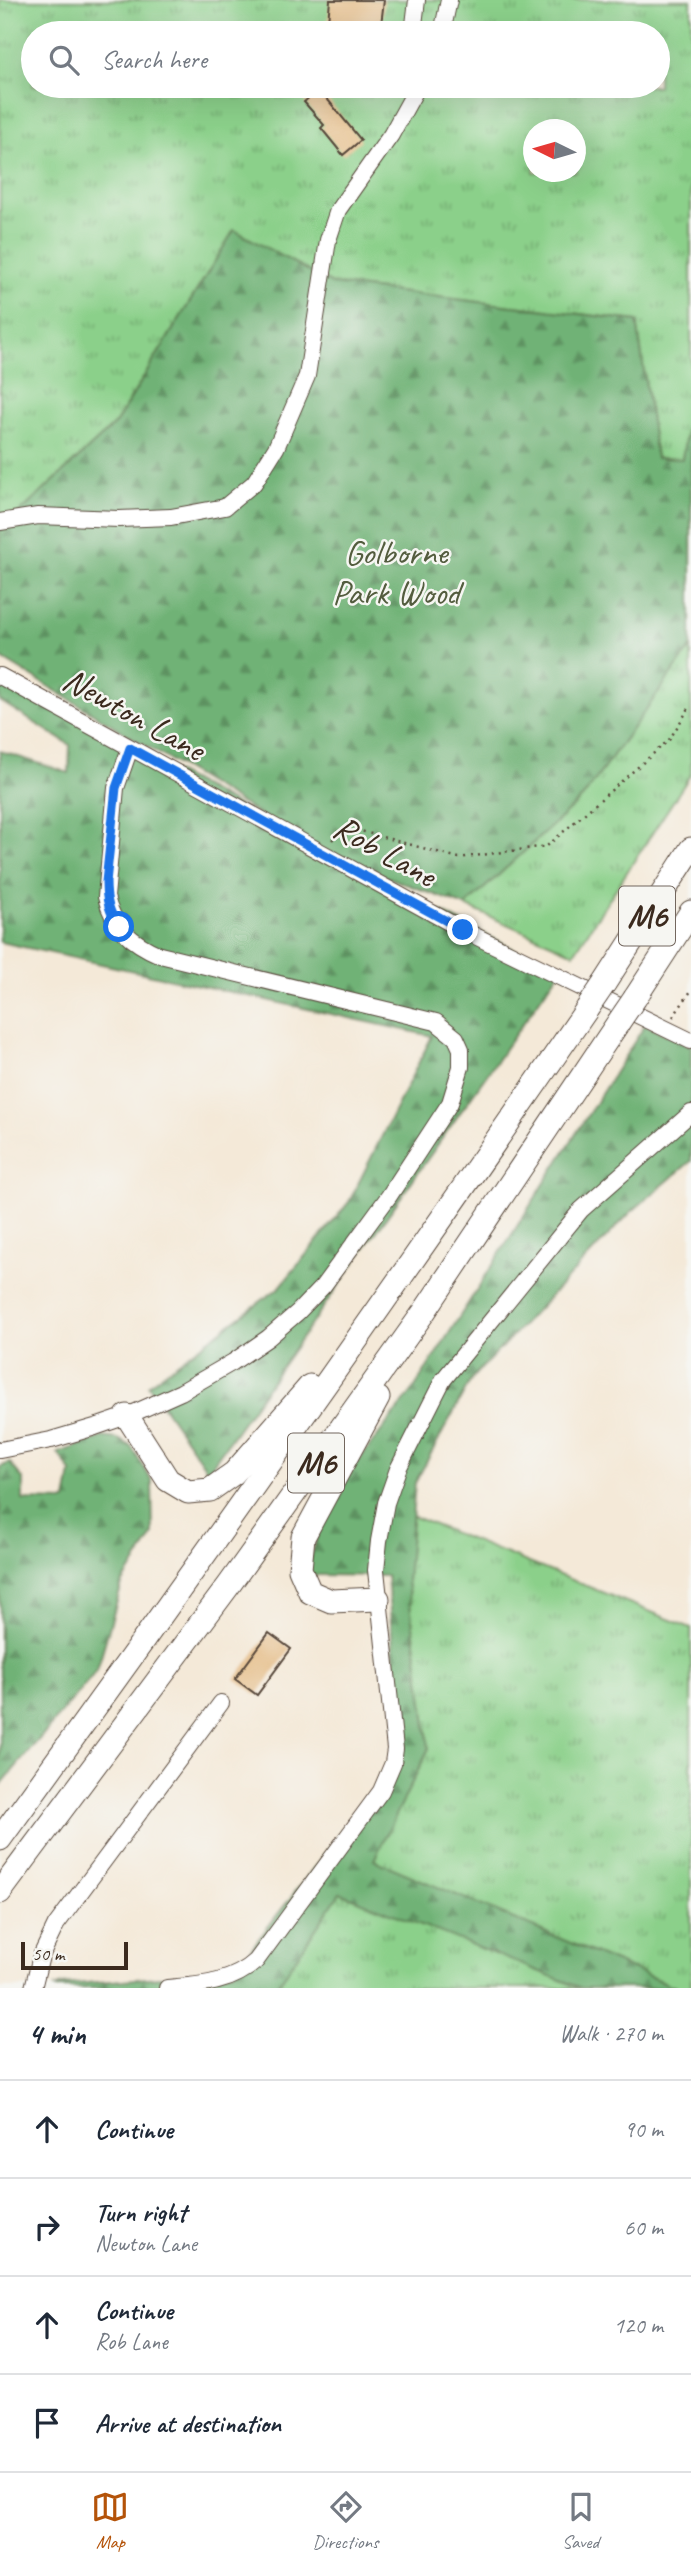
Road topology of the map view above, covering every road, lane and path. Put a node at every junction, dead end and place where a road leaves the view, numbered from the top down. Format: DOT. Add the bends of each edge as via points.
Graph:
graph roads {
  1 [pos="417,0"];
  2 [pos="449,0"];
  3 [pos="414,21"];
  4 [pos="445,21"];
  5 [pos="411,98"];
  6 [pos="0,522"];
  7 [pos="0,676"];
  8 [pos="691,705"];
  9 [pos="130,748"];
  10 [pos="238,806"];
  11 [pos="691,849"];
  12 [pos="322,853"];
  13 [pos="691,912"];
  14 [pos="691,991"];
  15 [pos="665,1029"];
  16 [pos="691,1041"];
  17 [pos="691,1113"];
  18 [pos="392,1293"];
  19 [pos="424,1312"];
  20 [pos="127,1416"];
  21 [pos="0,1450"];
  22 [pos="378,1598"];
  23 [pos="221,1703"];
  24 [pos="0,1839"];
  25 [pos="0,1892"];
  26 [pos="33,1988"];
  27 [pos="167,1988"];
  1 -- 3 [label="street"];
  2 -- 4 [label="street"];
  5 -- 6 [label="street" via="338,210 328,240 307,376 276,448 254,483 225,507 171,517 38,516"];
  7 -- 9 [label="street, Newton Lane"];
  8 -- 12 [label="path" via="669,740 547,846 459,858 357,830 340,831"];
  9 -- 10 [label="street, Newton Lane"];
  9 -- 20 [label="street" via="116,788 106,897 110,913 132,940 160,955 436,1022 456,1038 461,1067 450,1103 323,1286 268,1338 233,1362"];
  10 -- 12 [label="street, Rob Lane"];
  11 -- 18 [label="highway, M6, bridge"];
  12 -- 15 [label="street, Rob Lane" via="474,935"];
  13 -- 19 [label="highway, M6, bridge"];
  14 -- 15 [label="path"];
  15 -- 16 [label="street, Rob Lane"];
  17 -- 22 [label="street" via="581,1210 443,1380 386,1503 378,1550"];
  18 -- 20 [label="highway" via="234,1473 210,1490 188,1492 167,1480"];
  18 -- 24 [label="highway, M6"];
  19 -- 22 [label="highway" via="303,1537 300,1570 310,1592 331,1601"];
  19 -- 25 [label="highway, M6" via="229,1586"];
  20 -- 21 [label="street" via="51,1440"];
  22 -- 27 [label="street" via="395,1749 381,1791 256,1961 227,1980"];
  23 -- 26 [label="street" via="56,1925"];
}
